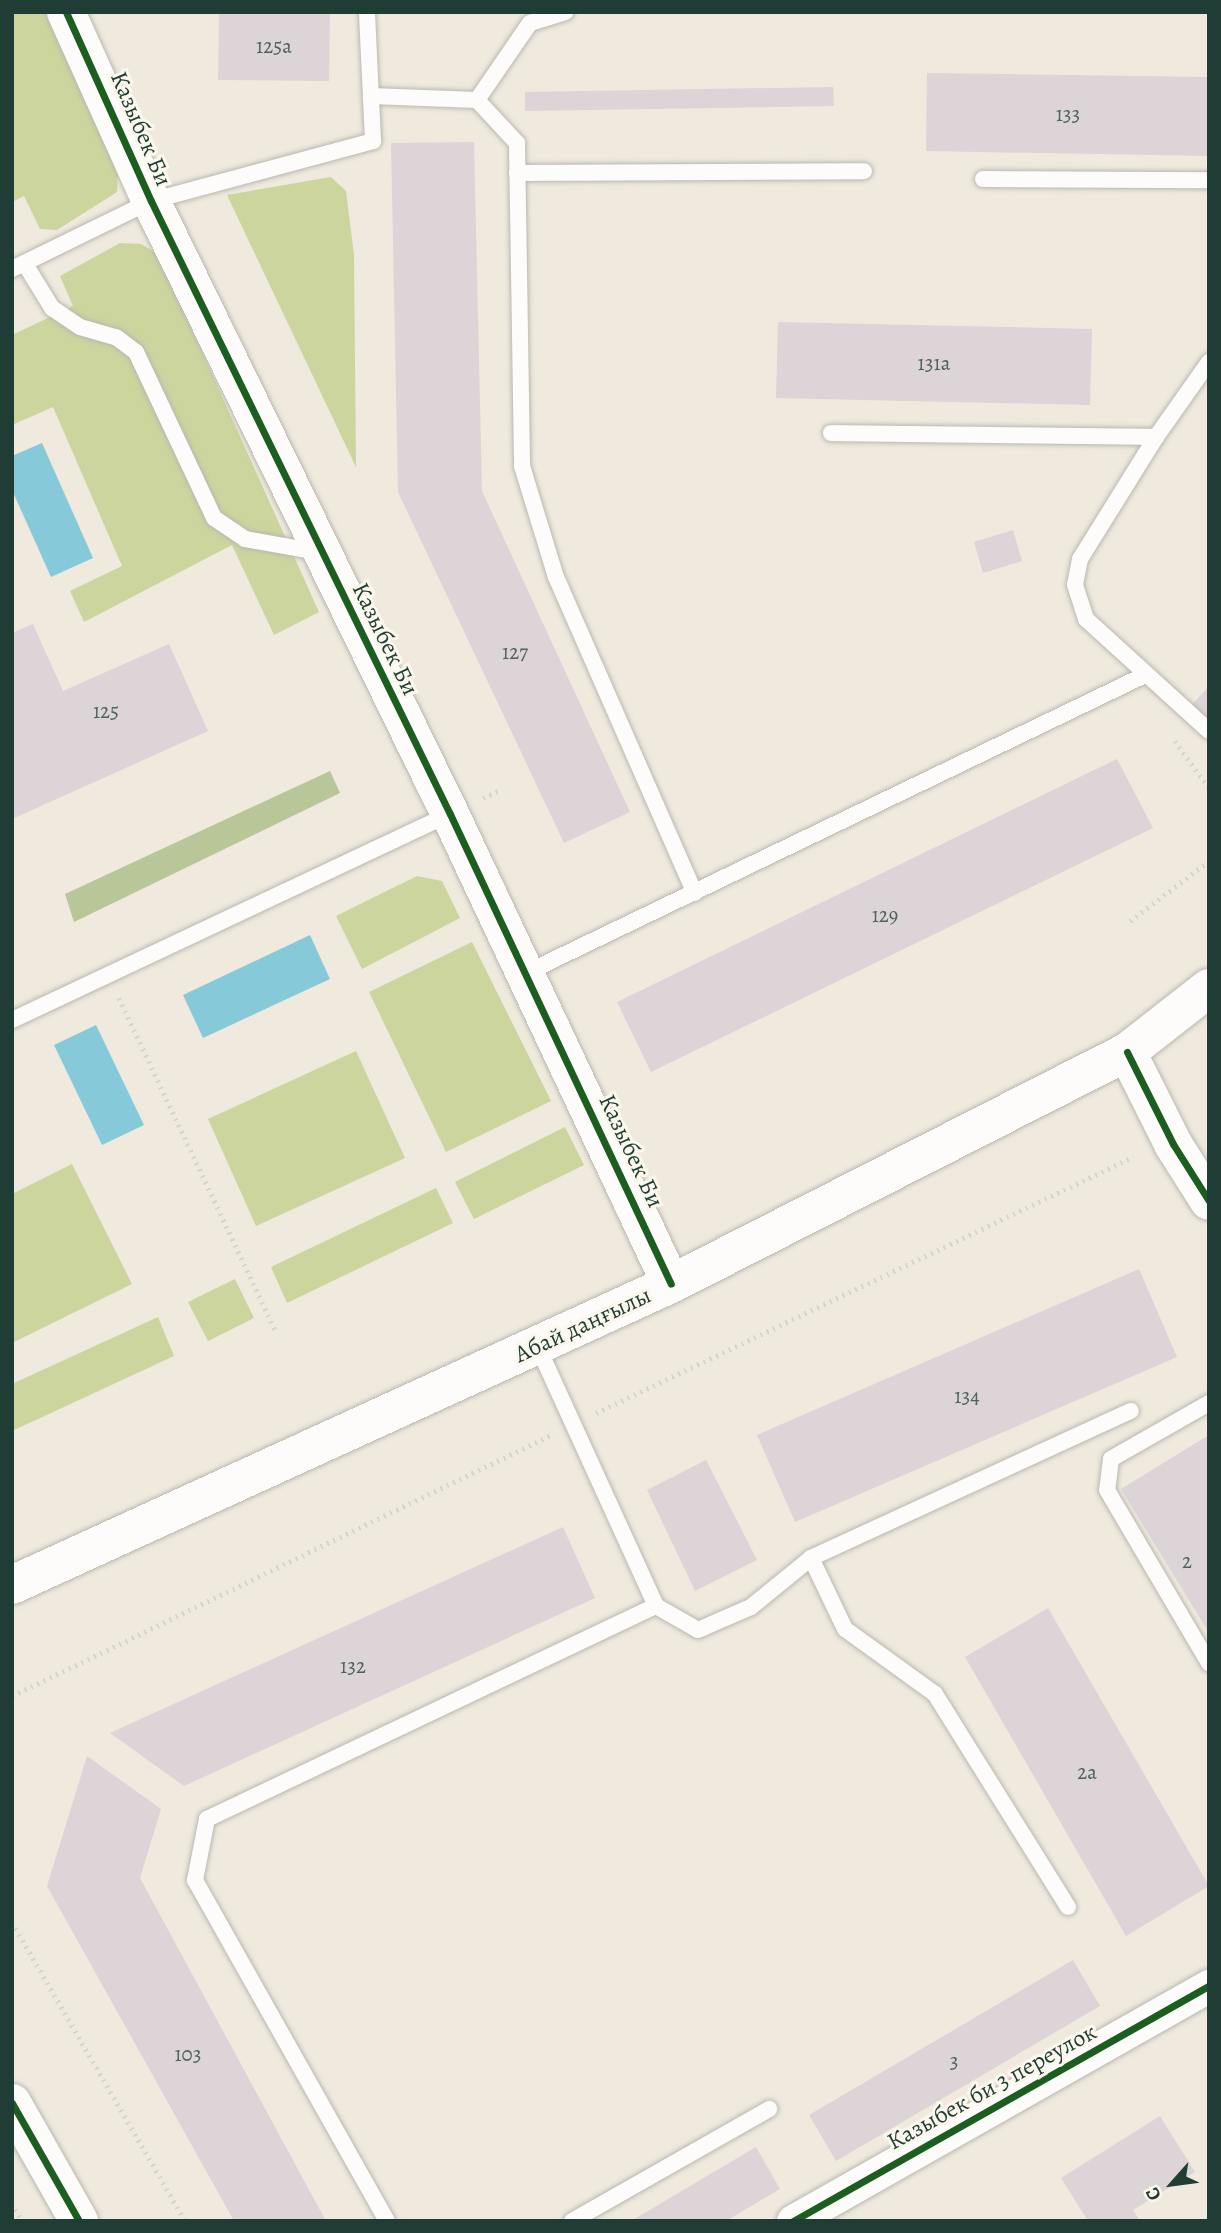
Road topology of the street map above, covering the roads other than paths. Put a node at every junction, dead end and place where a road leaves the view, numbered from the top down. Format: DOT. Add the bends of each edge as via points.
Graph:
graph roads {
  1 [pos="66,12"];
  2 [pos="367,12"];
  3 [pos="565,12"];
  4 [pos="371,96"];
  5 [pos="477,100"];
  6 [pos="864,171"];
  7 [pos="517,173"];
  8 [pos="983,179"];
  9 [pos="1209,180"];
  10 [pos="151,201"];
  11 [pos="19,267"];
  12 [pos="1209,362"];
  13 [pos="831,433"];
  14 [pos="1156,437"];
  15 [pos="320,552"];
  16 [pos="1145,675"];
  17 [pos="1209,731"];
  18 [pos="450,814"];
  19 [pos="695,893"];
  20 [pos="526,973"];
  21 [pos="1209,988"];
  22 [pos="12,1020"];
  23 [pos="1127,1052"];
  24 [pos="1209,1201"];
  25 [pos="671,1283"];
  26 [pos="538,1347"];
  27 [pos="1209,1403"];
  28 [pos="1131,1411"];
  29 [pos="811,1558"];
  30 [pos="12,1585"];
  31 [pos="656,1606"];
  32 [pos="1209,1663"];
  33 [pos="1069,1907"];
  34 [pos="1209,1986"];
  35 [pos="12,2104"];
  36 [pos="769,2109"];
  37 [pos="79,2221"];
  38 [pos="387,2221"];
  39 [pos="572,2221"];
  40 [pos="793,2221"];
  1 -- 10 [label="street, Казыбек Би"];
  2 -- 4 [label="lane"];
  3 -- 5 [label="lane" via="530,23"];
  4 -- 5 [label="lane"];
  4 -- 10 [label="lane" via="373,141"];
  5 -- 7 [label="lane" via="516,143"];
  6 -- 7 [label="lane"];
  7 -- 19 [label="lane" via="522,466 556,577"];
  8 -- 9 [label="lane"];
  10 -- 11 [label="lane"];
  10 -- 15 [label="street, Казыбек Би"];
  11 -- 15 [label="lane" via="52,308 80,327 116,337 136,352 214,518 245,539"];
  12 -- 14 [label="lane"];
  13 -- 14 [label="lane"];
  14 -- 16 [label="lane" via="1080,559 1076,585 1086,619"];
  15 -- 18 [label="street, Казыбек Би"];
  16 -- 17 [label="lane"];
  16 -- 19 [label="lane"];
  18 -- 20 [label="street, Казыбек Би"];
  18 -- 22 [label="lane"];
  19 -- 20 [label="lane"];
  20 -- 25 [label="street, Казыбек Би"];
  21 -- 23 [label="street, Абай даңғылы"];
  23 -- 24 [label="street" via="1173,1144"];
  23 -- 25 [label="street, Абай даңғылы"];
  25 -- 26 [label="street, Абай даңғылы"];
  26 -- 30 [label="street, Абай даңғылы"];
  26 -- 31 [label="lane"];
  27 -- 32 [label="lane" via="1111,1459 1107,1490"];
  28 -- 29 [label="lane"];
  29 -- 31 [label="lane" via="751,1607 698,1630"];
  29 -- 33 [label="lane" via="845,1629 935,1694"];
  31 -- 38 [label="lane" via="207,1819 195,1880"];
  34 -- 40 [label="street, Казыбек би 3 переулок"];
  35 -- 37 [label="street"];
  36 -- 39 [label="lane"];
}
